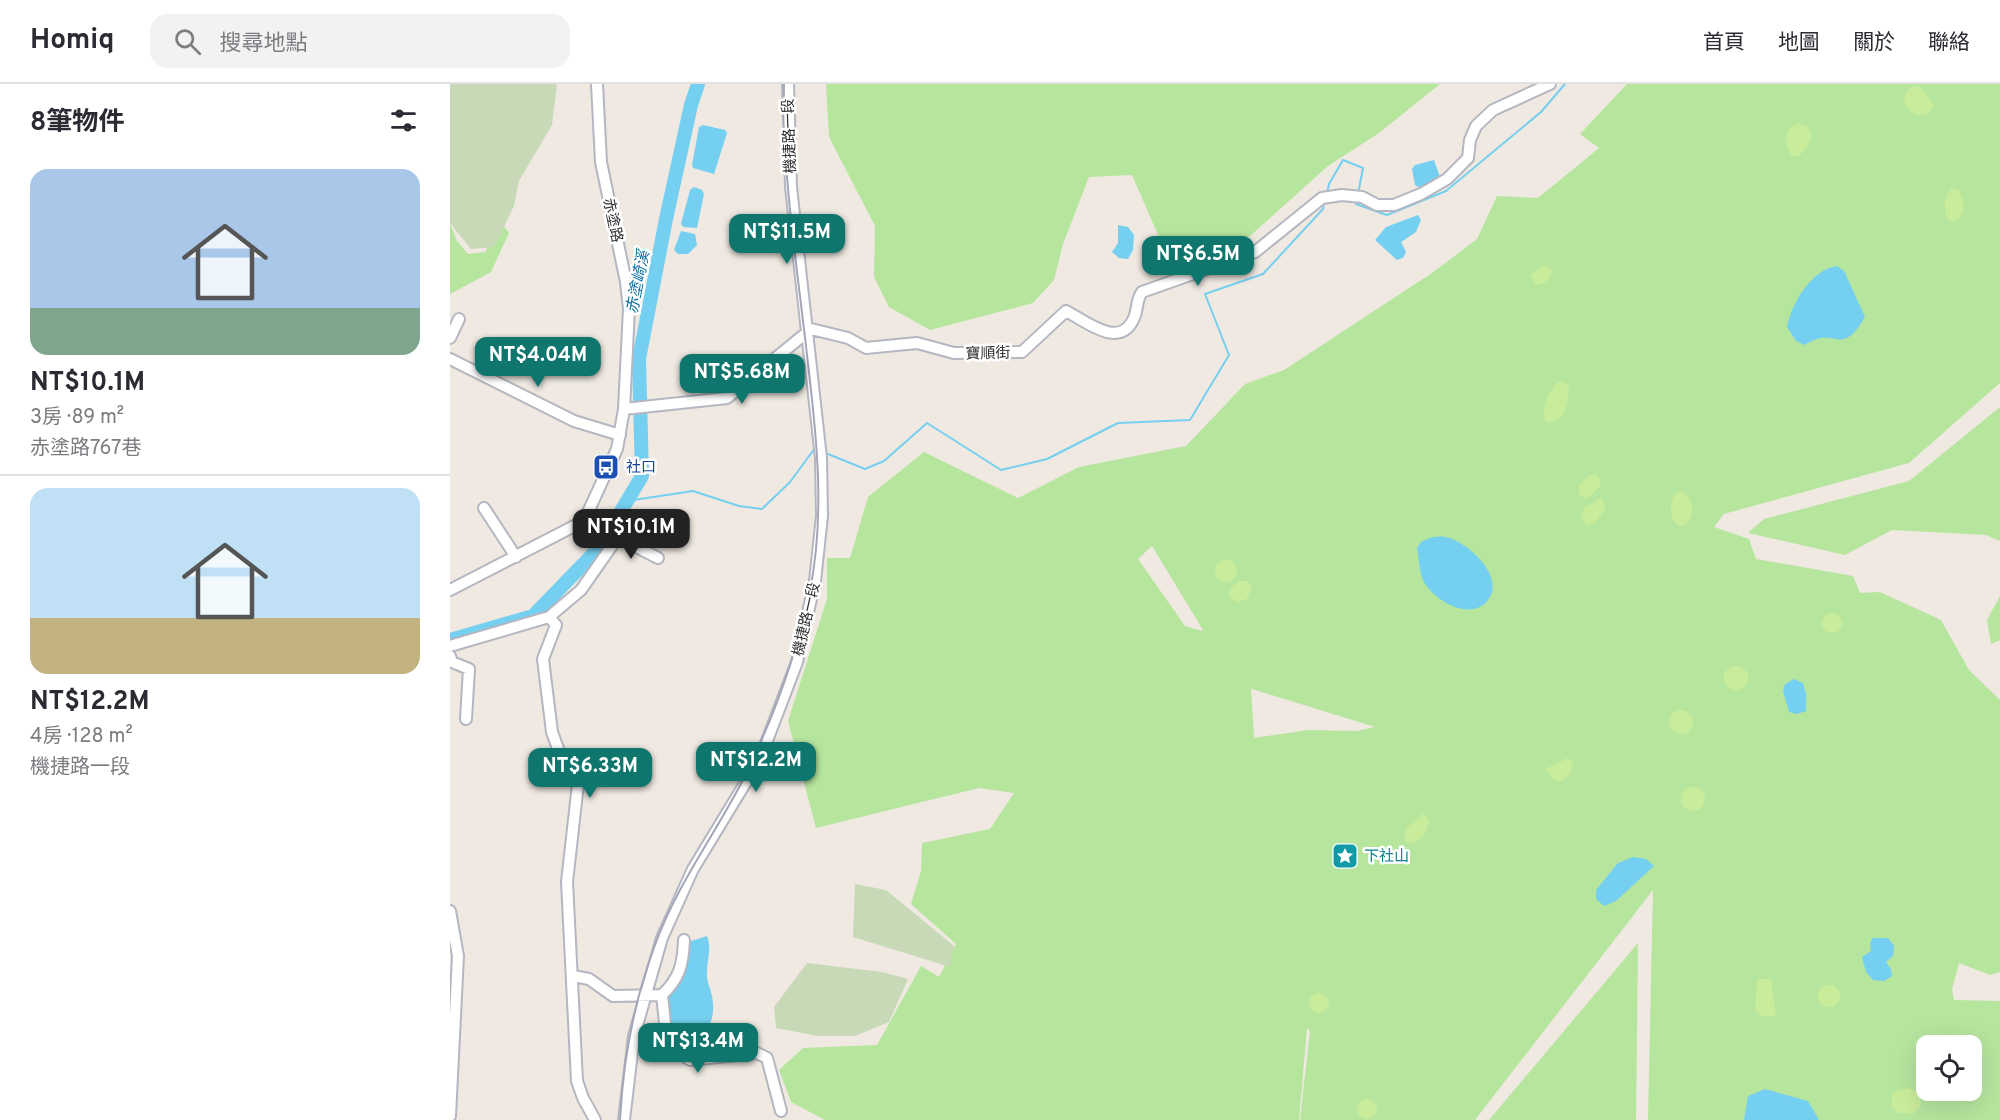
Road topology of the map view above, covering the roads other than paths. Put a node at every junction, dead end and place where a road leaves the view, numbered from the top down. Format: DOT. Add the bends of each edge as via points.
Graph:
graph roads {
  1 [pos="597,84"];
  2 [pos="788,84"];
  3 [pos="1550,84"];
  4 [pos="459,319"];
  5 [pos="809,330"];
  6 [pos="450,338"];
  7 [pos="450,359"];
  8 [pos="628,408"];
  9 [pos="620,435"];
  10 [pos="484,508"];
  11 [pos="588,516"];
  12 [pos="616,536"];
  13 [pos="516,557"];
  14 [pos="658,558"];
  15 [pos="450,590"];
  16 [pos="549,617"];
  17 [pos="450,646"];
  18 [pos="450,656"];
  19 [pos="466,718"];
  20 [pos="450,910"];
  21 [pos="684,940"];
  22 [pos="573,976"];
  23 [pos="662,995"];
  24 [pos="643,997"];
  25 [pos="781,1111"];
  26 [pos="450,1116"];
  27 [pos="595,1120"];
  28 [pos="624,1120"];
  1 -- 8 [label="street, 赤塗路" via="602,162 629,309"];
  2 -- 5 [label="street, 機捷路一段" via="791,187"];
  3 -- 5 [label="street, 寶順街" via="1493,110 1476,126 1468,158 1447,179 1394,205 1377,205 1362,197 1342,195 1322,198 1255,252 1142,292 1128,330 1119,334 1106,332 1066,311 1022,352 954,353 917,343 866,348 848,338"];
  4 -- 6 [label="street"];
  5 -- 8 [label="street" via="727,398"];
  5 -- 24 [label="street, 機捷路一段" via="821,451 822,516 815,581 796,662 760,759 693,869 662,938"];
  7 -- 9 [label="street" via="574,421"];
  8 -- 9 [label="street, 赤塗路"];
  9 -- 11 [label="street, 赤塗路"];
  10 -- 13 [label="street"];
  11 -- 12 [label="street" via="598,527"];
  11 -- 13 [label="street" via="584,522"];
  12 -- 14 [label="street"];
  12 -- 16 [label="street" via="581,590"];
  13 -- 15 [label="street"];
  16 -- 17 [label="street"];
  16 -- 22 [label="street" via="556,625 543,659 552,732 564,765 578,784 567,882"];
  18 -- 19 [label="street" via="452,662 469,669"];
  20 -- 26 [label="street" via="458,956"];
  21 -- 23 [label="street" via="683,963 675,982"];
  22 -- 24 [label="street" via="589,979 613,996"];
  22 -- 27 [label="street" via="577,1081"];
  23 -- 24 [label="street"];
  23 -- 25 [label="street" via="667,1042 690,1060 757,1053 767,1058"];
  24 -- 28 [label="street, 機捷路一段"];
}
